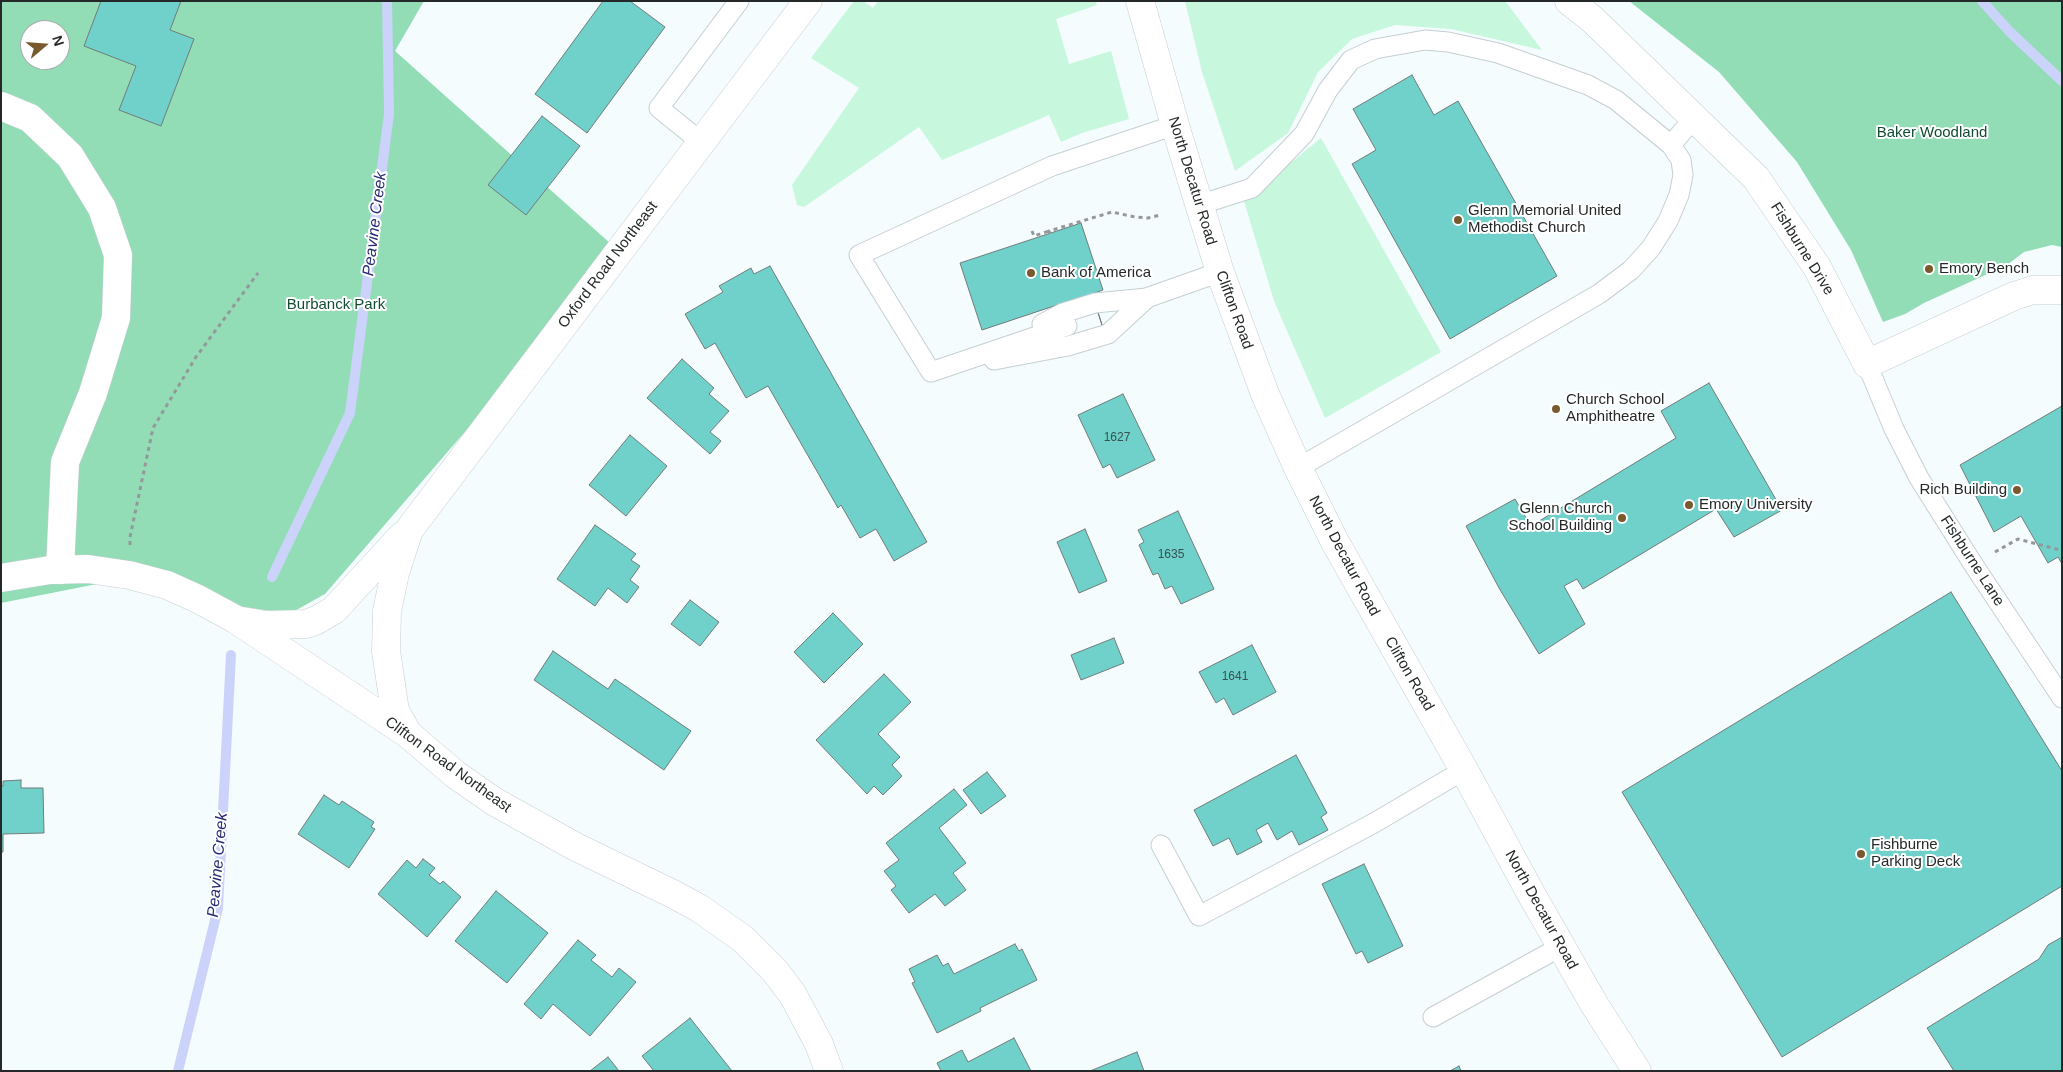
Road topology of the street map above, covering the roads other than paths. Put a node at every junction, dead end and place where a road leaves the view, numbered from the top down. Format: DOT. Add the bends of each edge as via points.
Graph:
graph roads {
  1 [pos="739,1"];
  2 [pos="808,1"];
  3 [pos="1140,1"];
  4 [pos="1569,1"];
  5 [pos="1,106"];
  6 [pos="1694,118"];
  7 [pos="1175,125"];
  8 [pos="701,142"];
  9 [pos="1671,145"];
  10 [pos="1199,205"];
  11 [pos="1220,272"];
  12 [pos="2062,290"];
  13 [pos="1147,298"];
  14 [pos="1099,315"];
  15 [pos="1067,326"];
  16 [pos="990,352"];
  17 [pos="1867,364"];
  18 [pos="931,372"];
  19 [pos="1298,468"];
  20 [pos="408,530"];
  21 [pos="60,570"];
  22 [pos="1,578"];
  23 [pos="235,619"];
  24 [pos="2062,698"];
  25 [pos="408,734"];
  26 [pos="1464,770"];
  27 [pos="1161,844"];
  28 [pos="1529,890"];
  29 [pos="1562,946"];
  30 [pos="1433,1017"];
  31 [pos="828,1071"];
  32 [pos="1637,1071"];
  1 -- 8 [label="lane" via="659,108"];
  2 -- 8 [label="street, Oxford Road Northeast"];
  3 -- 7 [label="street"];
  4 -- 6 [label="street, Fishburne Drive" via="1592,19"];
  5 -- 21 [label="street" via="30,118 70,156 102,208 118,255 116,318 94,393 65,462"];
  6 -- 9 [label="lane"];
  6 -- 17 [label="street, Fishburne Drive" via="1756,178 1789,224 1817,267"];
  7 -- 10 [label="street, North Decatur Road"];
  7 -- 18 [label="lane" via="1052,166 859,255"];
  8 -- 20 [label="street, Oxford Road Northeast"];
  9 -- 10 [label="lane" via="1616,100 1588,86 1498,53 1425,40 1375,49 1351,60 1328,90 1304,134 1252,188"];
  9 -- 19 [label="lane" via="1680,160 1679,195 1651,248 1631,270 1599,294"];
  10 -- 11 [label="street, Clifton Road"];
  11 -- 13 [label="lane"];
  11 -- 19 [label="street, Clifton Road" via="1265,394"];
  12 -- 17 [label="street" via="2033,290 2014,296"];
  13 -- 14 [label="lane"];
  13 -- 16 [label="lane" via="1095,303 1063,313"];
  13 -- 18 [label="lane" via="1108,334 1068,346"];
  15 -- 16 [label="lane"];
  16 -- 18 [label="lane"];
  17 -- 24 [label="lane, Fishburne Lane" via="1919,478"];
  19 -- 26 [label="street, Clifton Road" via="1340,551"];
  20 -- 23 [label="street, Oxford Road Northeast" via="334,610 317,620 306,624 266,625"];
  20 -- 25 [label="street, Oxford Road Northeast" via="387,611 386,651 395,711"];
  21 -- 22 [label="street, Clifton Road Northeast"];
  21 -- 23 [label="street, Clifton Road Northeast" via="88,569 167,585"];
  23 -- 25 [label="street, Clifton Road Northeast"];
  25 -- 31 [label="street, Clifton Road Northeast" via="456,775 495,802 576,847 682,899 743,939 775,971 793,995 819,1044"];
  26 -- 27 [label="lane" via="1374,823 1199,916"];
  26 -- 28 [label="street, Clifton Road"];
  28 -- 29 [label="street, North Decatur Road"];
  29 -- 30 [label="lane"];
  29 -- 32 [label="street"];
}
